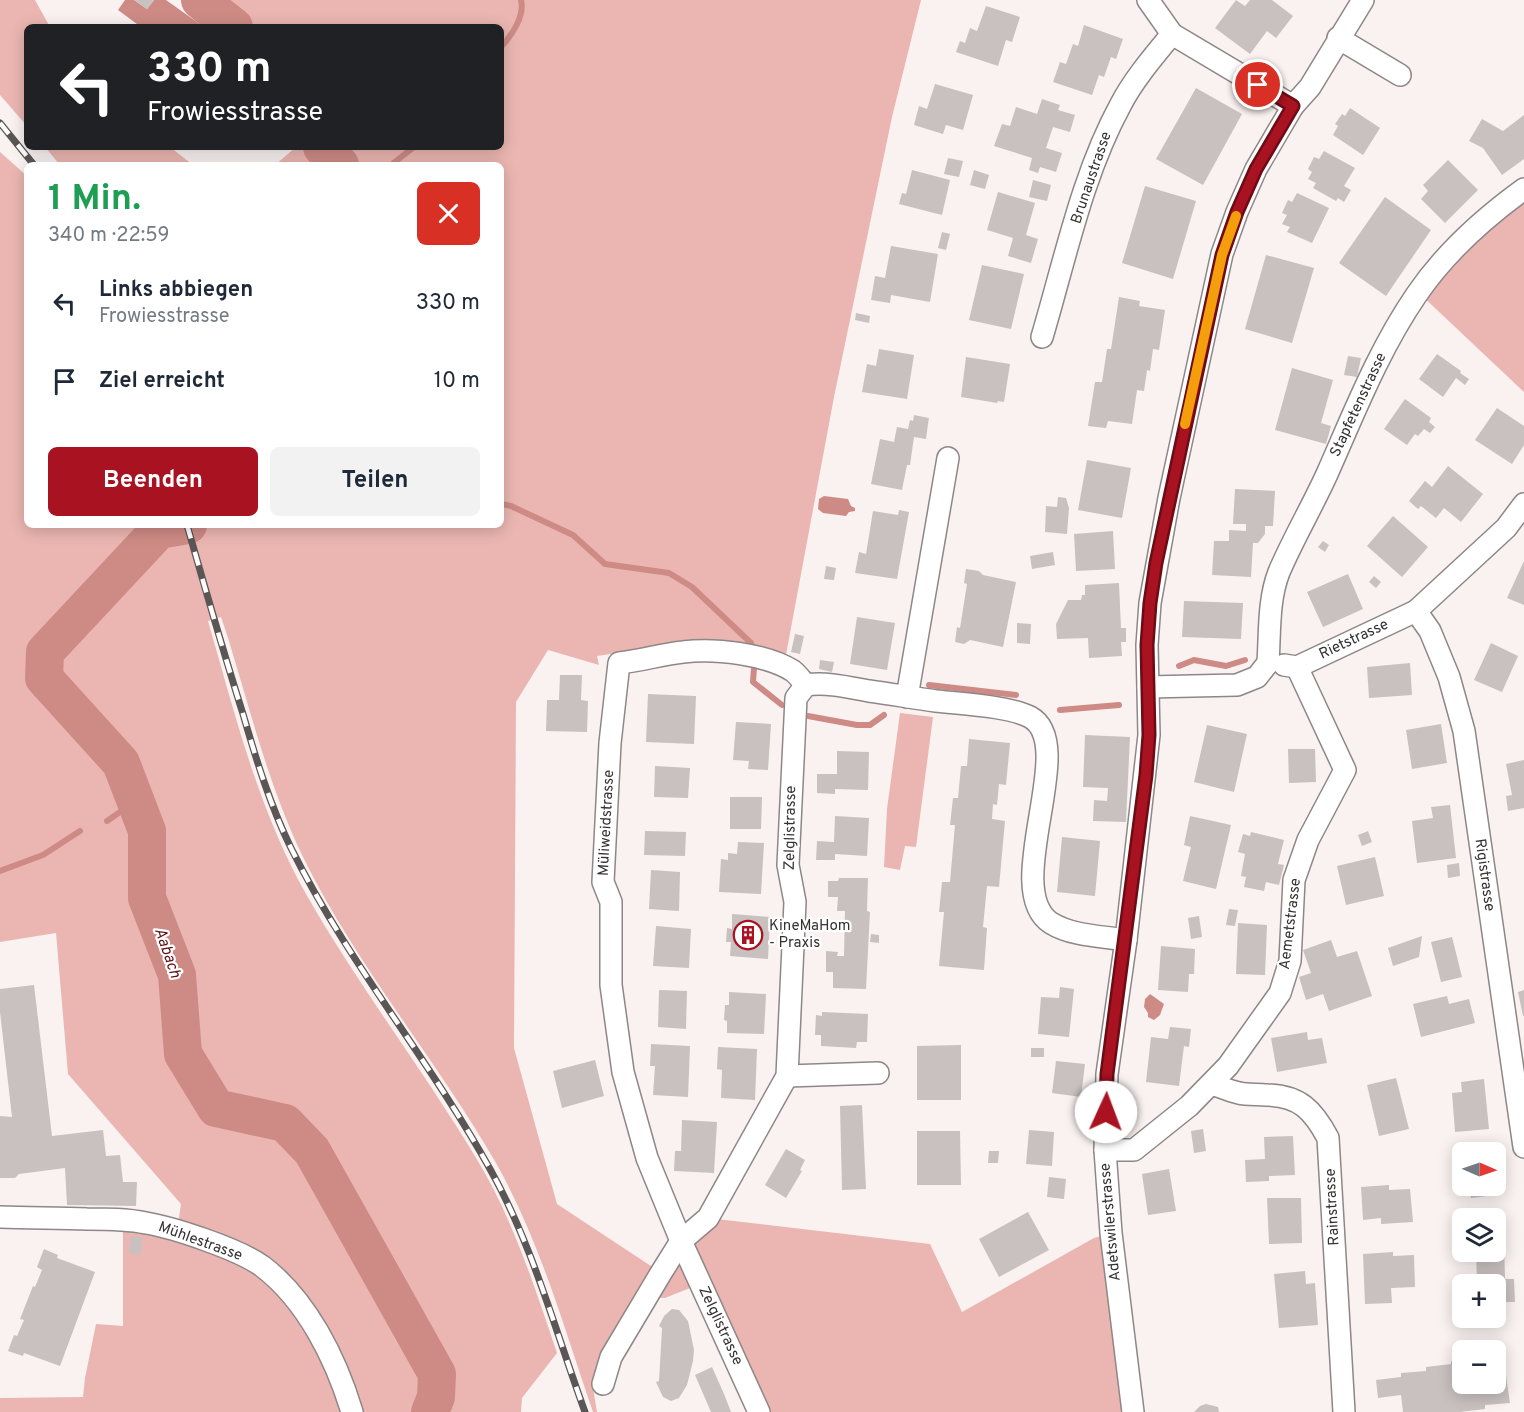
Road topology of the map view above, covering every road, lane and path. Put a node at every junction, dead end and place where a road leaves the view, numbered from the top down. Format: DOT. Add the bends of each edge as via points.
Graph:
graph roads {
  1 [pos="1148,0"];
  2 [pos="1364,0"];
  3 [pos="1172,34"];
  4 [pos="1338,38"];
  5 [pos="1400,75"];
  6 [pos="1293,106"];
  7 [pos="1524,189"];
  8 [pos="1042,337"];
  9 [pos="948,458"];
  10 [pos="1524,504"];
  11 [pos="1416,611"];
  12 [pos="1268,663"];
  13 [pos="1297,667"];
  14 [pos="806,685"];
  15 [pos="1148,687"];
  16 [pos="907,697"];
  17 [pos="1126,940"];
  18 [pos="878,1073"];
  19 [pos="787,1076"];
  20 [pos="1212,1084"];
  21 [pos="1524,1147"];
  22 [pos="1105,1150"];
  23 [pos="0,1217"];
  24 [pos="681,1240"];
  25 [pos="603,1384"];
  26 [pos="352,1412"];
  27 [pos="759,1412"];
  28 [pos="1133,1412"];
  29 [pos="1344,1412"];
  1 -- 3 [label="street"];
  2 -- 4 [label="street, Adetswilerstrasse"];
  3 -- 6 [label="street"];
  3 -- 8 [label="street, Brunaustrasse" via="1122,101 1106,135 1085,191"];
  4 -- 5 [label="street"];
  4 -- 6 [label="street, Adetswilerstrasse" via="1310,87"];
  6 -- 15 [label="street, Adetswilerstrasse" via="1256,169 1222,255 1156,563 1149,613"];
  7 -- 12 [label="street, Stapfetenstrasse" via="1456,247 1418,292 1374,368 1278,573 1271,605"];
  9 -- 16 [label="street"];
  10 -- 11 [label="street, Rietstrasse" via="1506,528"];
  11 -- 13 [label="street, Rietstrasse"];
  11 -- 21 [label="street, Rigistrasse" via="1430,631 1449,677 1464,731"];
  12 -- 13 [label="street"];
  12 -- 15 [label="street" via="1257,677 1237,685"];
  13 -- 20 [label="street, Aemetstrasse" via="1345,770 1308,840 1294,880 1290,961 1280,993"];
  14 -- 16 [label="street" via="823,683"];
  14 -- 19 [label="street, Zelglistrasse" via="796,698 788,865 795,902"];
  14 -- 24 [label="street, Müliweidstrasse" via="784,667 732,652 683,652 619,663 610,744 603,882 611,903 611,985 623,1072 647,1158"];
  15 -- 17 [label="street, Adetswilerstrasse" via="1146,775"];
  16 -- 17 [label="street" via="1012,711 1032,718 1045,734 1047,758 1032,881 1036,907 1049,922 1066,931"];
  17 -- 22 [label="street, Adetswilerstrasse" via="1107,1074"];
  18 -- 19 [label="street"];
  19 -- 24 [label="street, Zelglistrasse" via="708,1218"];
  20 -- 22 [label="street, Aemetstrasse" via="1134,1150"];
  20 -- 29 [label="street, Rainstrasse" via="1240,1094 1277,1095 1305,1105 1328,1138"];
  22 -- 28 [label="street, Adetswilerstrasse" via="1112,1244"];
  23 -- 26 [label="street, Mühlestrasse" via="146,1223 227,1249 261,1266 294,1296 319,1334"];
  24 -- 25 [label="street, Zelglistrasse" via="611,1357"];
  24 -- 27 [label="street, Zelglistrasse"];
}
